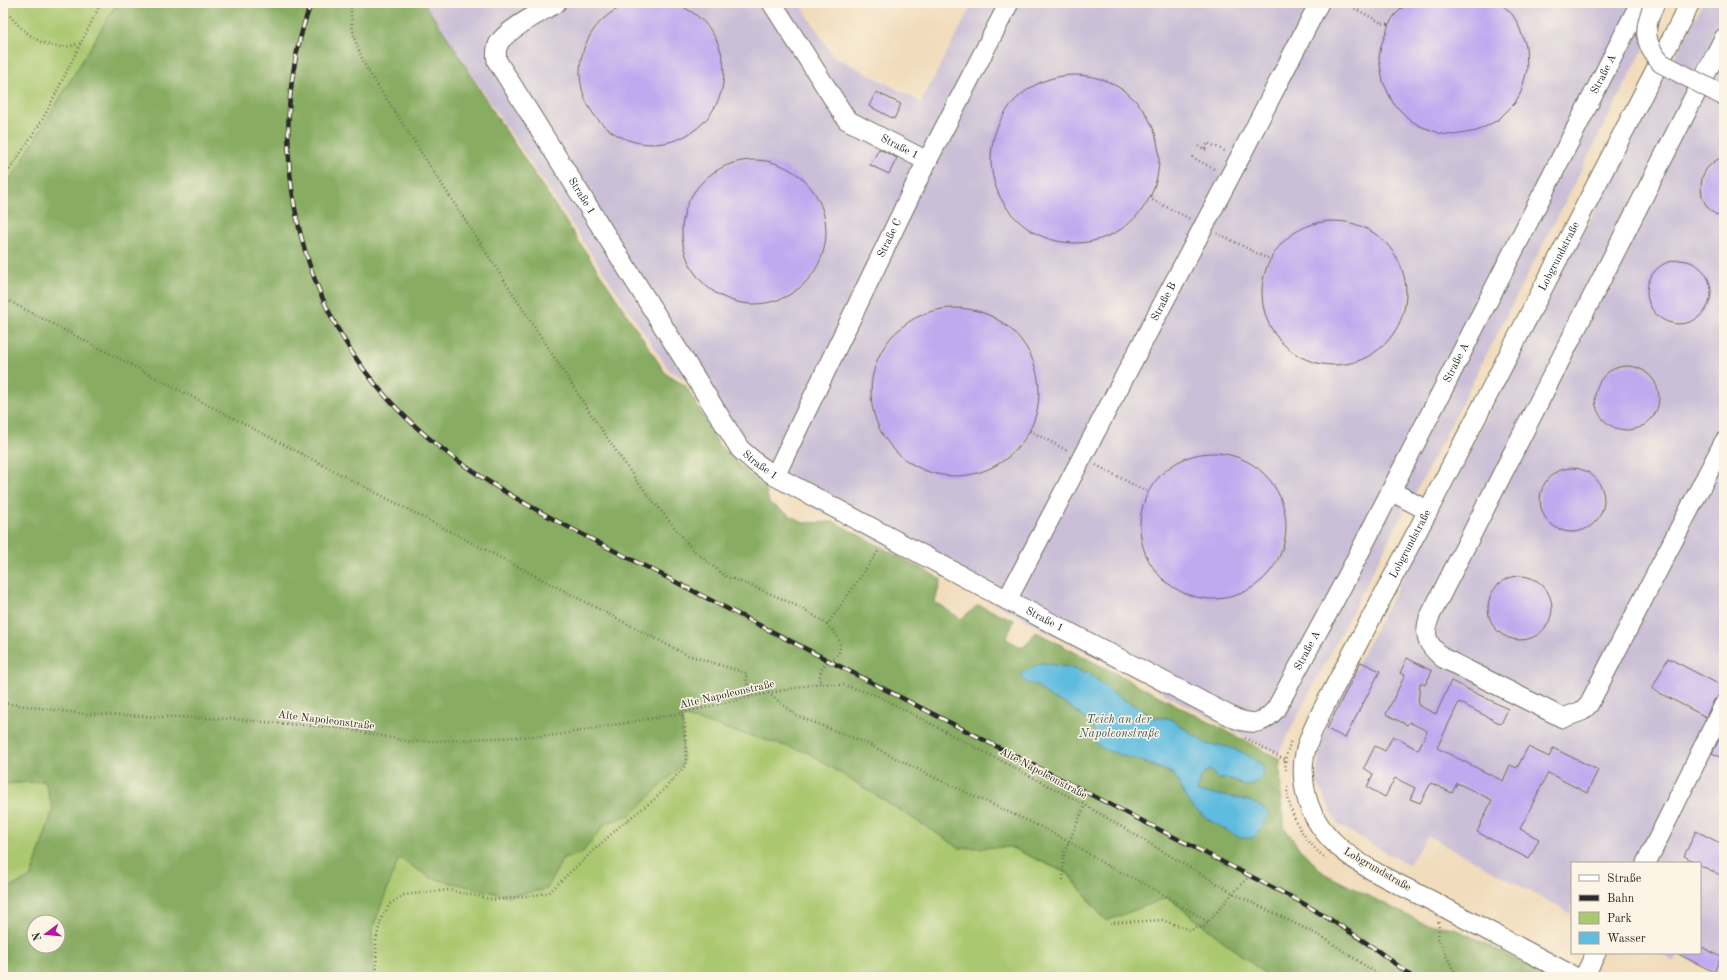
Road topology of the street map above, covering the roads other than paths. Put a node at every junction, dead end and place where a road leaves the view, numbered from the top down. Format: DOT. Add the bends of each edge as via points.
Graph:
graph roads {
  1 [pos="556,3"];
  2 [pos="772,3"];
  3 [pos="1009,3"];
  4 [pos="1319,3"];
  5 [pos="1640,3"];
  6 [pos="1655,3"];
  7 [pos="1690,3"];
  8 [pos="1724,38"];
  9 [pos="1724,96"];
  10 [pos="927,161"];
  11 [pos="1723,447"];
  12 [pos="775,476"];
  13 [pos="1391,491"];
  14 [pos="1428,510"];
  15 [pos="1007,600"];
  16 [pos="1724,705"];
  17 [pos="1267,719"];
  18 [pos="1646,862"];
  19 [pos="1596,954"];
  20 [pos="1575,977"];
  21 [pos="1584,977"];
  1 -- 12 [label="street, Straße 1" via="508,33 499,42 497,61 740,448"];
  2 -- 10 [label="street, Straße 1" via="847,120"];
  3 -- 10 [label="street, Straße C"];
  4 -- 15 [label="street, Straße B"];
  5 -- 13 [label="street, Straße A"];
  6 -- 9 [label="street, bridge" via="1650,12 1646,31 1648,46 1654,55 1661,63"];
  7 -- 14 [label="street, Lobgrundstraße"];
  8 -- 11 [label="street" via="1429,618 1426,629 1430,646 1443,658 1563,718 1582,712 1589,704"];
  10 -- 12 [label="street, Straße C"];
  12 -- 15 [label="street, Straße 1"];
  13 -- 14 [label="street"];
  13 -- 17 [label="street, Straße A" via="1276,709"];
  14 -- 20 [label="street, Lobgrundstraße" via="1311,733 1303,769 1308,799 1326,836 1350,856"];
  15 -- 17 [label="street, Straße 1" via="1236,719 1250,723"];
  16 -- 18 [label="street"];
  19 -- 21 [label="street"];
}
